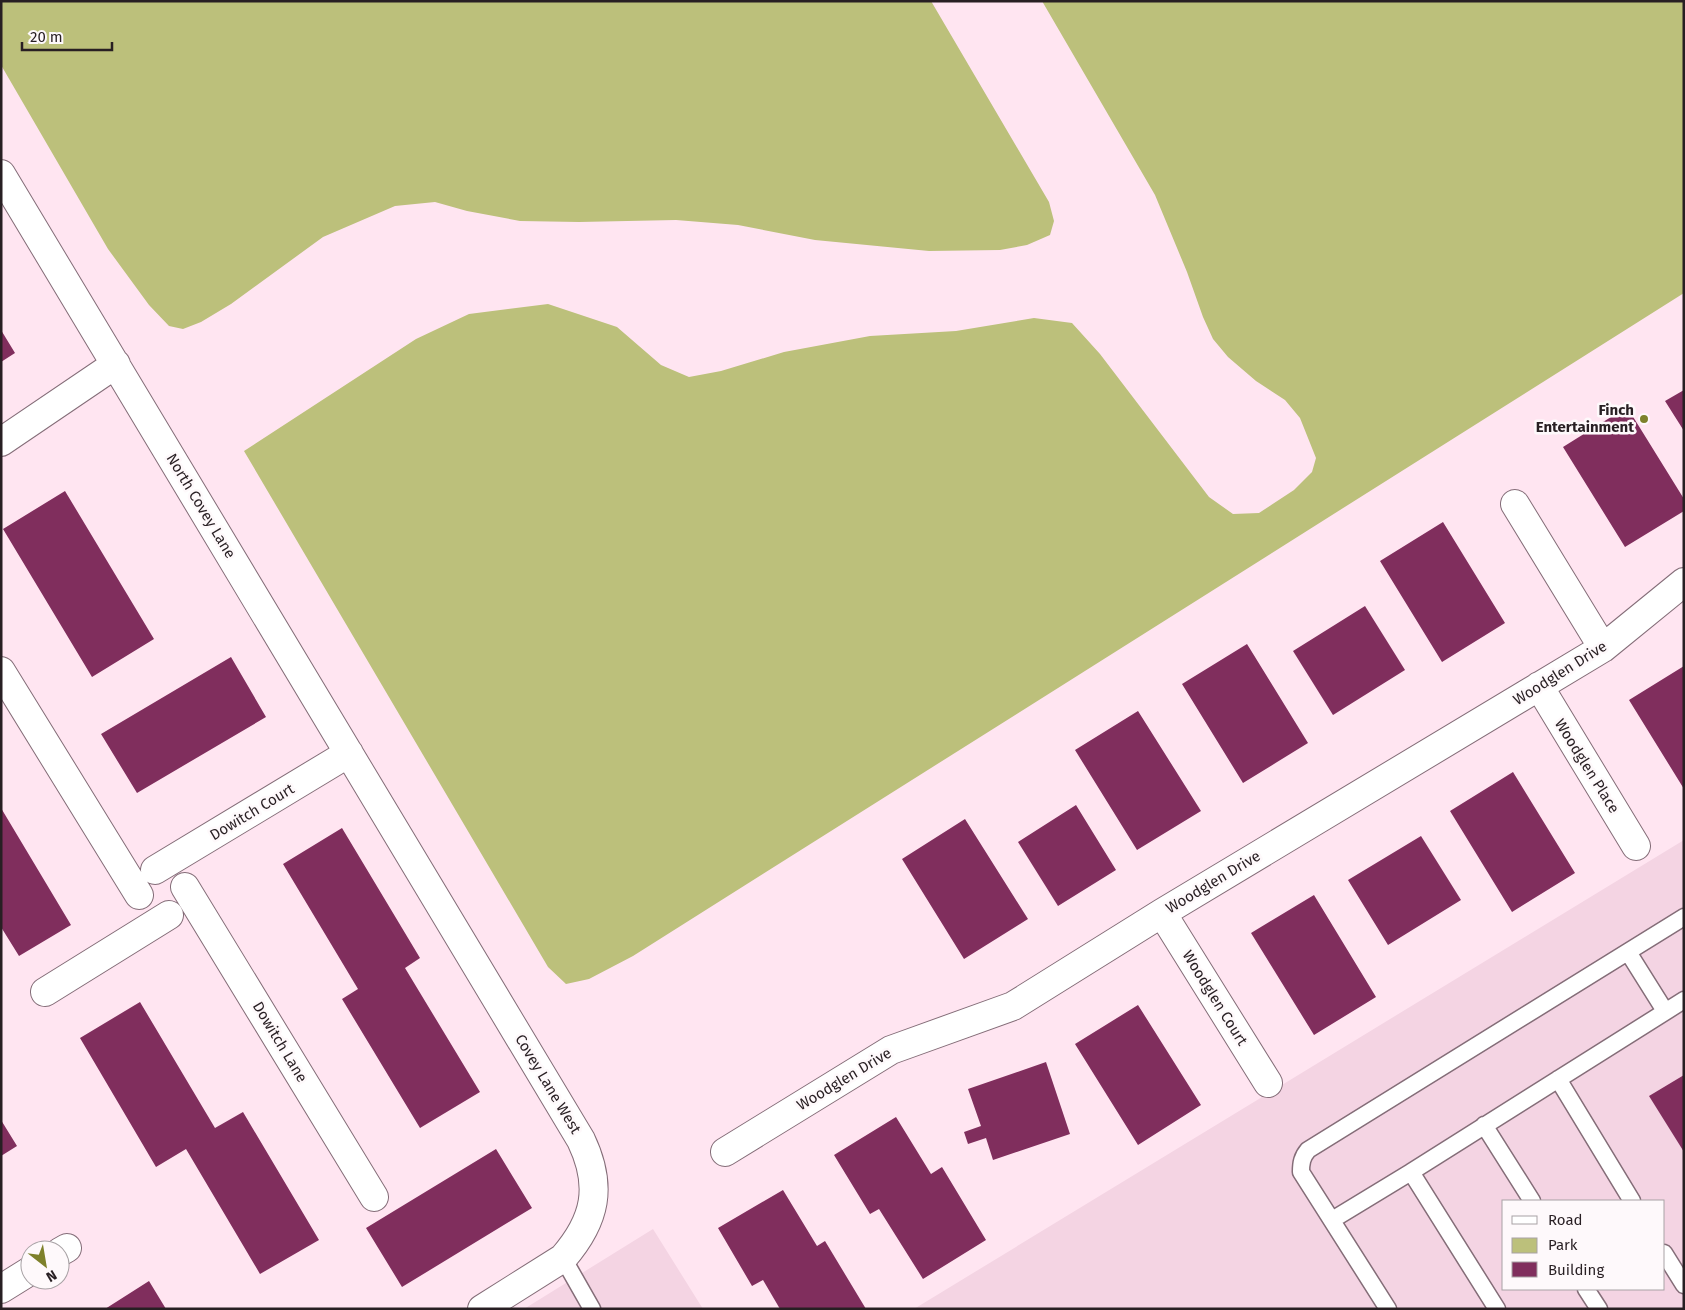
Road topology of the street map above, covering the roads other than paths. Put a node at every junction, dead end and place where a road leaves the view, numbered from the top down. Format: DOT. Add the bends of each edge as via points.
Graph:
graph roads {
  1 [pos="1,174"];
  2 [pos="116,364"];
  3 [pos="1,442"];
  4 [pos="1516,504"];
  5 [pos="1684,582"];
  6 [pos="1603,648"];
  7 [pos="1,672"];
  8 [pos="1538,686"];
  9 [pos="349,753"];
  10 [pos="400,837"];
  11 [pos="1636,846"];
  12 [pos="155,870"];
  13 [pos="185,887"];
  14 [pos="139,895"];
  15 [pos="1162,913"];
  16 [pos="168,915"];
  17 [pos="1684,917"];
  18 [pos="1628,952"];
  19 [pos="45,992"];
  20 [pos="1684,1000"];
  21 [pos="1666,1011"];
  22 [pos="1558,1079"];
  23 [pos="1268,1083"];
  24 [pos="1484,1125"];
  25 [pos="725,1152"];
  26 [pos="1410,1172"];
  27 [pos="374,1196"];
  28 [pos="1531,1200"];
  29 [pos="1631,1200"];
  30 [pos="1332,1220"];
  31 [pos="1665,1255"];
  32 [pos="562,1258"];
  33 [pos="20,1277"];
  34 [pos="1684,1286"];
  35 [pos="1,1288"];
  36 [pos="1587,1290"];
  37 [pos="482,1309"];
  38 [pos="592,1309"];
  39 [pos="1388,1309"];
  40 [pos="1497,1309"];
  41 [pos="1599,1309"];
  1 -- 2 [label="street, North Covey Lane"];
  2 -- 3 [label="street"];
  2 -- 9 [label="street, North Covey Lane"];
  4 -- 6 [label="street"];
  5 -- 6 [label="street, Woodglen Drive"];
  6 -- 8 [label="street, Woodglen Drive"];
  7 -- 14 [label="street"];
  8 -- 11 [label="street, Woodglen Place"];
  8 -- 15 [label="street, Woodglen Drive"];
  9 -- 10 [label="street, North Covey Lane"];
  9 -- 12 [label="street, Dowitch Court"];
  10 -- 32 [label="street, Covey Lane West" via="587,1152 594,1179 592,1210 580,1235"];
  12 -- 13 [label="street, Dowitch Lane" via="169,870 179,876"];
  12 -- 14 [label="street" via="143,880"];
  13 -- 16 [label="street" via="181,906"];
  13 -- 27 [label="street, Dowitch Lane"];
  14 -- 16 [label="street" via="146,909 153,914"];
  15 -- 23 [label="street, Woodglen Court"];
  15 -- 25 [label="street, Woodglen Drive" via="1013,1006 890,1050"];
  16 -- 19 [label="street"];
  17 -- 18 [label="lane"];
  18 -- 21 [label="lane"];
  18 -- 30 [label="lane" via="1308,1150 1303,1156 1301,1172"];
  20 -- 21 [label="lane"];
  21 -- 22 [label="lane"];
  22 -- 24 [label="lane"];
  22 -- 29 [label="lane"];
  24 -- 26 [label="lane"];
  24 -- 28 [label="lane"];
  26 -- 30 [label="lane"];
  26 -- 40 [label="lane"];
  30 -- 39 [label="lane"];
  31 -- 34 [label="lane"];
  32 -- 37 [label="street, Covey Lane West"];
  32 -- 38 [label="lane"];
  33 -- 35 [label="street"];
  36 -- 41 [label="lane"];
}
